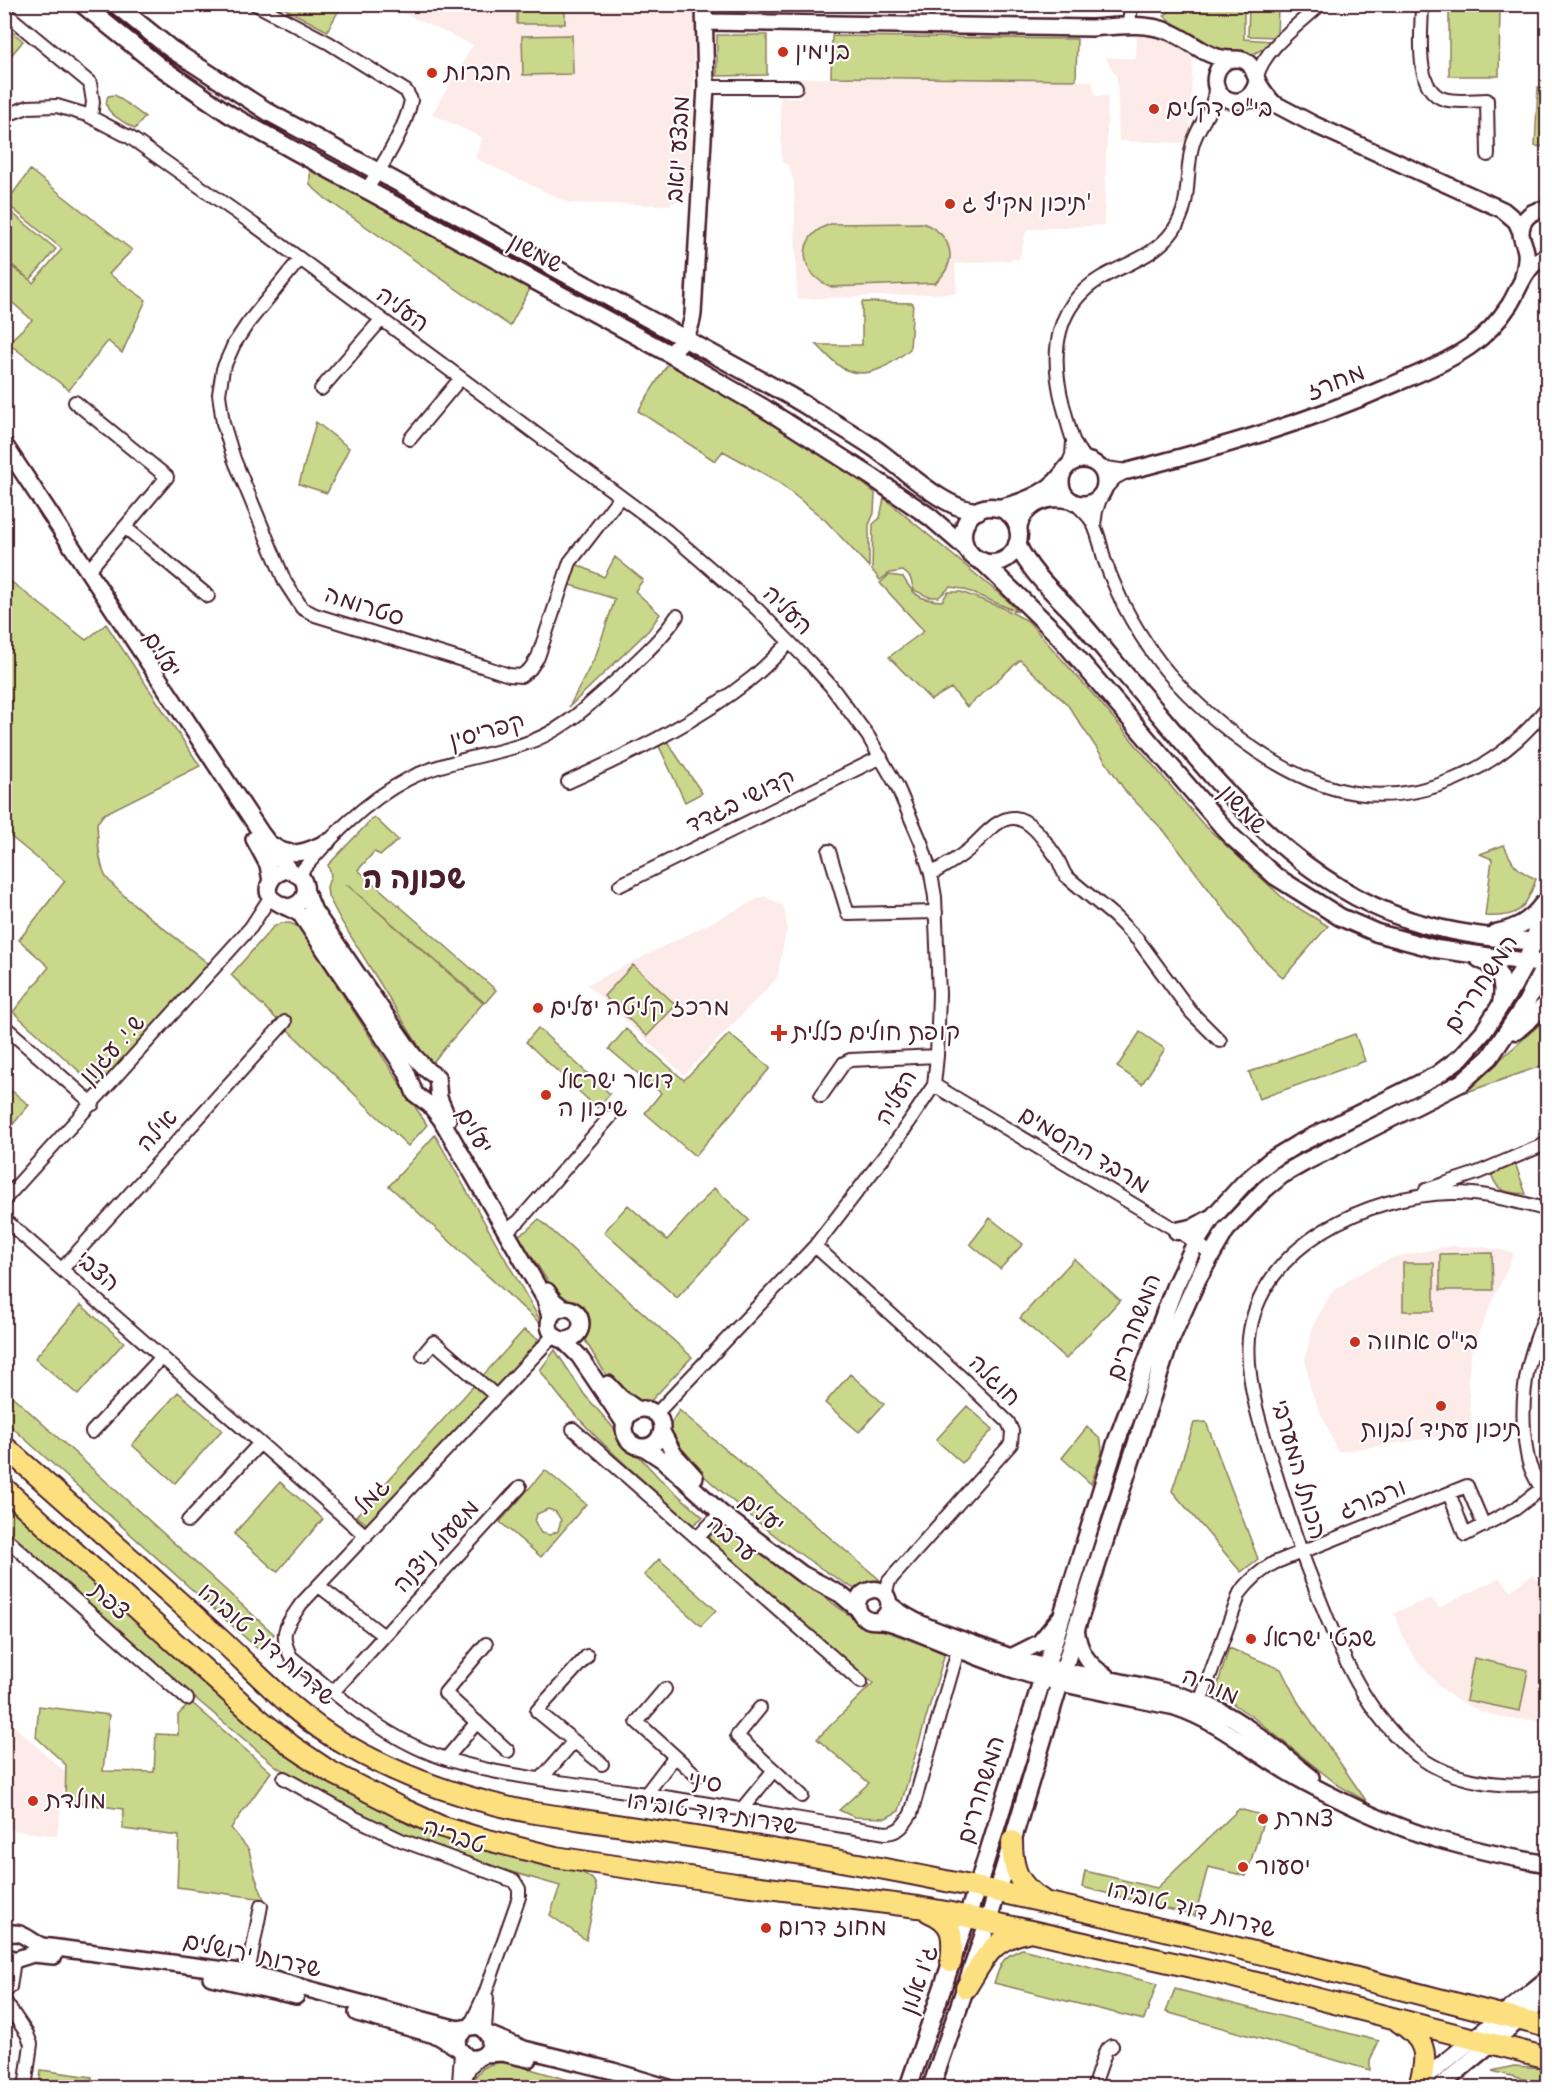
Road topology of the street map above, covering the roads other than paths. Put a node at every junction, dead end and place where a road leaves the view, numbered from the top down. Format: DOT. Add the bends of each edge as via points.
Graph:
graph roads {
  1 [pos="82,4"];
  2 [pos="115,4"];
  3 [pos="255,4"];
  4 [pos="704,4"];
  5 [pos="1131,4"];
  6 [pos="1321,4"];
  7 [pos="1422,4"];
  8 [pos="4,12"];
  9 [pos="705,22"];
  10 [pos="1129,25"];
  11 [pos="1272,50"];
  12 [pos="1203,52"];
  13 [pos="1236,59"];
  14 [pos="1257,78"];
  15 [pos="1215,80"];
  16 [pos="706,87"];
  17 [pos="796,87"];
  18 [pos="1239,101"];
  19 [pos="1273,103"];
  20 [pos="1209,115"];
  21 [pos="4,116"];
  22 [pos="91,117"];
  23 [pos="1488,155"];
  24 [pos="378,172"];
  25 [pos="366,190"];
  26 [pos="1542,209"];
  27 [pos="1503,210"];
  28 [pos="1522,238"];
  29 [pos="1548,256"];
  30 [pos="300,259"];
  31 [pos="1523,277"];
  32 [pos="381,320"];
  33 [pos="679,336"];
  34 [pos="670,354"];
  35 [pos="460,379"];
  36 [pos="321,389"];
  37 [pos="75,402"];
  38 [pos="410,439"];
  39 [pos="1072,440"];
  40 [pos="4,444"];
  41 [pos="4,458"];
  42 [pos="1094,464"];
  43 [pos="1064,471"];
  44 [pos="1128,471"];
  45 [pos="1102,493"];
  46 [pos="620,497"];
  47 [pos="1073,502"];
  48 [pos="995,508"];
  49 [pos="978,511"];
  50 [pos="1094,525"];
  51 [pos="126,528"];
  52 [pos="1017,537"];
  53 [pos="966,548"];
  54 [pos="982,561"];
  55 [pos="88,571"];
  56 [pos="208,596"];
  57 [pos="677,616"];
  58 [pos="789,643"];
  59 [pos="1548,706"];
  60 [pos="880,757"];
  61 [pos="568,782"];
  62 [pos="266,841"];
  63 [pos="327,842"];
  64 [pos="829,850"];
  65 [pos="294,872"];
  66 [pos="931,874"];
  67 [pos="620,885"];
  68 [pos="306,892"];
  69 [pos="277,897"];
  70 [pos="1548,899"];
  71 [pos="936,912"];
  72 [pos="1477,934"];
  73 [pos="1541,943"];
  74 [pos="1469,954"];
  75 [pos="1526,962"];
  76 [pos="1547,962"];
  77 [pos="1548,1003"];
  78 [pos="1501,1006"];
  79 [pos="285,1022"];
  80 [pos="4,1026"];
  81 [pos="1220,1041"];
  82 [pos="937,1056"];
  83 [pos="1490,1057"];
  84 [pos="428,1071"];
  85 [pos="411,1083"];
  86 [pos="934,1085"];
  87 [pos="438,1090"];
  88 [pos="821,1096"];
  89 [pos="421,1098"];
  90 [pos="93,1104"];
  91 [pos="610,1117"];
  92 [pos="1548,1143"];
  93 [pos="1477,1173"];
  94 [pos="1406,1197"];
  95 [pos="1494,1197"];
  96 [pos="4,1200"];
  97 [pos="1548,1210"];
  98 [pos="1212,1218"];
  99 [pos="4,1219"];
  100 [pos="510,1228"];
  101 [pos="1177,1231"];
  102 [pos="1196,1242"];
  103 [pos="814,1245"];
  104 [pos="1211,1254"];
  105 [pos="62,1269"];
  106 [pos="1548,1309"];
  107 [pos="557,1313"];
  108 [pos="579,1332"];
  109 [pos="558,1338"];
  110 [pos="423,1355"];
  111 [pos="162,1357"];
  112 [pos="496,1396"];
  113 [pos="638,1410"];
  114 [pos="656,1414"];
  115 [pos="625,1425"];
  116 [pos="573,1429"];
  117 [pos="92,1432"];
  118 [pos="662,1432"];
  119 [pos="260,1443"];
  120 [pos="4,1446"];
  121 [pos="643,1447"];
  122 [pos="520,1487"];
  123 [pos="4,1488"];
  124 [pos="1449,1493"];
  125 [pos="1544,1494"];
  126 [pos="721,1513"];
  127 [pos="188,1521"];
  128 [pos="1484,1526"];
  129 [pos="366,1536"];
  130 [pos="4,1537"];
  131 [pos="697,1538"];
  132 [pos="1300,1552"];
  133 [pos="319,1586"];
  134 [pos="866,1591"];
  135 [pos="887,1600"];
  136 [pos="858,1609"];
  137 [pos="1064,1612"];
  138 [pos="878,1621"];
  139 [pos="1076,1629"];
  140 [pos="384,1636"];
  141 [pos="486,1644"];
  142 [pos="958,1650"];
  143 [pos="587,1656"];
  144 [pos="1011,1657"];
  145 [pos="1045,1673"];
  146 [pos="1062,1676"];
  147 [pos="1113,1681"];
  148 [pos="861,1682"];
  149 [pos="665,1689"];
  150 [pos="333,1692"];
  151 [pos="187,1699"];
  152 [pos="760,1708"];
  153 [pos="1198,1708"];
  154 [pos="477,1722"];
  155 [pos="574,1741"];
  156 [pos="508,1750"];
  157 [pos="675,1756"];
  158 [pos="446,1759"];
  159 [pos="602,1764"];
  160 [pos="774,1770"];
  161 [pos="697,1776"];
  162 [pos="284,1778"];
  163 [pos="541,1779"];
  164 [pos="1548,1783"];
  165 [pos="646,1794"];
  166 [pos="802,1796"];
  167 [pos="741,1810"];
  168 [pos="1012,1841"];
  169 [pos="1545,1864"];
  170 [pos="977,1888"];
  171 [pos="997,1892"];
  172 [pos="1047,1903"];
  173 [pos="261,1906"];
  174 [pos="918,1907"];
  175 [pos="967,1917"];
  176 [pos="988,1922"];
  177 [pos="1030,1931"];
  178 [pos="4,1937"];
  179 [pos="27,1939"];
  180 [pos="15,1957"];
  181 [pos="951,1962"];
  182 [pos="248,1973"];
  183 [pos="1548,1978"];
  184 [pos="966,1988"];
  185 [pos="4,1992"];
  186 [pos="1548,1996"];
  187 [pos="4,2000"];
  188 [pos="1510,2017"];
  189 [pos="1397,2020"];
  190 [pos="1548,2027"];
  191 [pos="477,2029"];
  192 [pos="1481,2042"];
  193 [pos="1112,2046"];
  194 [pos="460,2050"];
  195 [pos="483,2056"];
  196 [pos="1548,2058"];
  197 [pos="1424,2086"];
  198 [pos="25,2088"];
  199 [pos="460,2088"];
  200 [pos="635,2088"];
  201 [pos="669,2088"];
  202 [pos="908,2088"];
  203 [pos="931,2088"];
  204 [pos="1093,2088"];
  1 -- 25 [label="main road, שמשון" via="151,60 229,114"];
  2 -- 24 [label="main road, שמשון" via="171,49 241,96"];
  3 -- 24 [label="street" via="329,43 406,91 411,100 409,113"];
  4 -- 9 [label="street, מבצע יואב"];
  5 -- 10 [label="street"];
  6 -- 11 [label="street"];
  7 -- 23 [label="street" via="1424,78 1444,99 1487,100"];
  8 -- 22 [label="street" via="90,83"];
  9 -- 10 [label="street" via="1081,28"];
  9 -- 16 [label="street, מבצע יואב"];
  10 -- 12 [label="street" via="1170,32"];
  11 -- 13 [label="street"];
  11 -- 14 [label="street" via="1261,64"];
  12 -- 13 [label="street"];
  12 -- 15 [label="street" via="1212,64"];
  13 -- 14 [label="street" via="1251,65"];
  13 -- 15 [label="street" via="1221,65"];
  14 -- 18 [label="street" via="1253,93"];
  14 -- 19 [label="street"];
  15 -- 18 [label="street" via="1221,95"];
  15 -- 20 [label="street"];
  16 -- 17 [label="street"];
  16 -- 33 [label="street, מבצע יואב" via="692,323"];
  18 -- 19 [label="street"];
  18 -- 20 [label="street" via="1221,106"];
  19 -- 27 [label="street"];
  20 -- 39 [label="street" via="1193,142 1188,193 1176,228 1152,251 1088,287 1063,320 1056,351 1057,370"];
  21 -- 22 [label="street, העליה" via="43,105"];
  22 -- 30 [label="street, העליה" via="134,140"];
  24 -- 25 [label="street"];
  24 -- 33 [label="main road, שמשון"];
  25 -- 34 [label="main road, שמשון"];
  26 -- 27 [label="street" via="1518,213"];
  26 -- 28 [label="street" via="1526,219"];
  27 -- 28 [label="street" via="1516,221"];
  28 -- 29 [label="street" via="1534,253"];
  28 -- 31 [label="street, מחרז" via="1526,258"];
  29 -- 31 [label="street, מחרז" via="1536,262"];
  30 -- 32 [label="street, העליה"];
  30 -- 46 [label="street, סטרומה" via="234,344 223,369 219,394 234,459 285,582 302,608 521,676 538,657 570,562"];
  31 -- 44 [label="street, מחרז" via="1495,324 1470,346 1444,361 1287,427"];
  32 -- 35 [label="street, העליה"];
  32 -- 36 [label="street"];
  33 -- 34 [label="street, מבצע יואב"];
  33 -- 49 [label="main road, שמשון" via="834,422 946,501"];
  34 -- 53 [label="main road, שמשון" via="832,450 930,517"];
  35 -- 38 [label="street"];
  35 -- 46 [label="street, העליה"];
  37 -- 51 [label="street" via="167,477"];
  39 -- 42 [label="street" via="1078,451"];
  39 -- 43 [label="street" via="1072,455"];
  40 -- 55 [label="street, יעלים"];
  41 -- 69 [label="street, יעלים" via="256,842 268,865"];
  42 -- 43 [label="street" via="1079,460"];
  42 -- 44 [label="street, מחרז"];
  42 -- 45 [label="street" via="1105,479"];
  43 -- 47 [label="street" via="1061,490"];
  43 -- 48 [label="street" via="1051,486 1017,504"];
  44 -- 45 [label="street, מחרז" via="1115,478"];
  45 -- 47 [label="street" via="1090,504"];
  45 -- 50 [label="street"];
  46 -- 58 [label="street, העליה" via="709,566"];
  47 -- 50 [label="street"];
  47 -- 52 [label="street" via="1054,499 1038,503 1024,514"];
  48 -- 49 [label="main road"];
  48 -- 52 [label="main road" via="1010,516"];
  49 -- 53 [label="main road" via="964,526"];
  50 -- 59 [label="street" via="1119,596 1147,644 1173,678 1240,738 1313,782 1338,789 1391,794 1447,782 1475,771 1501,754"];
  51 -- 55 [label="street"];
  51 -- 56 [label="street"];
  52 -- 54 [label="main road" via="1010,555 1003,560"];
  52 -- 72 [label="main road, שמשון" via="1028,566 1249,817 1291,856 1376,907 1409,920"];
  53 -- 54 [label="main road"];
  54 -- 74 [label="main road, שמשון" via="1056,633 1230,835 1275,876 1340,917 1377,933"];
  55 -- 62 [label="street, יעלים"];
  57 -- 63 [label="street, קפריסין" via="644,654 573,720 522,745 407,780 378,798"];
  58 -- 60 [label="street, העליה" via="830,686"];
  58 -- 61 [label="street" via="752,678 706,710 621,758"];
  60 -- 66 [label="street, העליה" via="909,812"];
  60 -- 67 [label="street, קדושי בגדד"];
  62 -- 63 [label="street" via="292,854"];
  62 -- 65 [label="street, יעלים"];
  63 -- 65 [label="street, קפריסין"];
  64 -- 71 [label="street" via="848,914"];
  65 -- 68 [label="street" via="305,882"];
  65 -- 69 [label="street" via="278,873"];
  66 -- 71 [label="street, העליה"];
  66 -- 81 [label="street" via="965,853 1005,819 1022,820 1058,858 1066,876 1138,940 1191,1012"];
  68 -- 69 [label="street" via="297,905"];
  68 -- 84 [label="street" via="413,1055"];
  69 -- 85 [label="street" via="301,915"];
  69 -- 90 [label="street, ש.י. עגנון"];
  70 -- 72 [label="main road" via="1526,923 1514,929"];
  70 -- 73 [label="main road, המשחררים"];
  71 -- 82 [label="street, העליה"];
  72 -- 73 [label="main road, שמשון"];
  73 -- 75 [label="main road, המשחררים"];
  74 -- 75 [label="main road, שמשון"];
  74 -- 78 [label="main road" via="1485,961 1501,978"];
  75 -- 76 [label="main road, שמשון"];
  75 -- 78 [label="main road, המשחררים"];
  76 -- 83 [label="main road, המשחררים" via="1526,1003"];
  77 -- 83 [label="main road"];
  78 -- 98 [label="main road, המשחררים" via="1461,1057 1437,1075 1271,1160"];
  79 -- 105 [label="street, אילה"];
  80 -- 90 [label="street"];
  82 -- 86 [label="street, העליה"];
  82 -- 88 [label="street" via="850,1060"];
  83 -- 104 [label="main road, המשחררים" via="1446,1092 1282,1175 1247,1206"];
  84 -- 85 [label="street" via="416,1074"];
  84 -- 87 [label="street" via="437,1077"];
  85 -- 89 [label="street"];
  86 -- 101 [label="street, מרבד הקסמים"];
  86 -- 103 [label="street, העליה" via="897,1140"];
  87 -- 89 [label="street" via="431,1097"];
  87 -- 100 [label="street, יעלים" via="447,1117"];
  89 -- 107 [label="street, יעלים" via="443,1123 545,1299"];
  90 -- 96 [label="street, ש.י. עגנון"];
  91 -- 100 [label="street"];
  92 -- 93 [label="street"];
  93 -- 94 [label="street"];
  93 -- 95 [label="street" via="1484,1189"];
  94 -- 95 [label="street, הכותל המערבי" via="1451,1193"];
  94 -- 132 [label="street, הכותל המערבי" via="1361,1212 1306,1243 1285,1263 1256,1307 1249,1338 1254,1395"];
  95 -- 97 [label="street, הכותל המערבי"];
  98 -- 101 [label="main road"];
  98 -- 102 [label="main road, המשחררים"];
  99 -- 105 [label="street, הצבי"];
  100 -- 107 [label="street, יעלים"];
  101 -- 102 [label="street, מרבד הקסמים"];
  102 -- 104 [label="street, מרבד הקסמים"];
  102 -- 137 [label="main road, המשחררים" via="1175,1286 1116,1443"];
  103 -- 114 [label="street, העליה"];
  103 -- 135 [label="street, חוגלה" via="963,1379 1008,1422 1012,1431 1011,1444 890,1581"];
  104 -- 139 [label="main road, המשחררים" via="1170,1341"];
  105 -- 111 [label="street, הצבי"];
  106 -- 125 [label="street" via="1529,1356 1522,1407 1529,1464"];
  107 -- 108 [label="street" via="573,1311 579,1316"];
  107 -- 109 [label="street" via="549,1327"];
  108 -- 109 [label="street" via="573,1338"];
  108 -- 113 [label="street" via="611,1388"];
  109 -- 112 [label="street, גמל"];
  109 -- 115 [label="street" via="579,1356"];
  110 -- 112 [label="street" via="434,1342"];
  111 -- 117 [label="street"];
  111 -- 119 [label="street, הצבי"];
  112 -- 129 [label="street, גמל"];
  113 -- 114 [label="street"];
  113 -- 115 [label="street"];
  114 -- 118 [label="street"];
  115 -- 121 [label="street" via="629,1440"];
  116 -- 131 [label="street, ערבה"];
  118 -- 121 [label="street" via="656,1442"];
  118 -- 134 [label="street, יעלים" via="687,1469 728,1506 816,1572 846,1587"];
  119 -- 127 [label="street"];
  119 -- 129 [label="street, הצבי"];
  120 -- 170 [label="highway, שדרות דוד טוביהו" via="311,1722 345,1745 416,1779 451,1793 529,1812 835,1859"];
  121 -- 126 [label="street, יעלים"];
  122 -- 140 [label="street, משעול ניצנה"];
  123 -- 174 [label="highway" via="292,1746 328,1771 440,1826 555,1857"];
  124 -- 128 [label="street, ורבורג" via="1467,1486"];
  124 -- 128 [label="street" via="1465,1535"];
  124 -- 132 [label="street, ורבורג"];
  125 -- 128 [label="street"];
  126 -- 131 [label="street"];
  126 -- 136 [label="street, יעלים" via="802,1574 840,1594"];
  129 -- 133 [label="street, גמל"];
  130 -- 151 [label="street, צפת"];
  131 -- 148 [label="street, ערבה"];
  132 -- 153 [label="street, ורבורג" via="1263,1570 1240,1593"];
  132 -- 164 [label="street, הכותל המערבי" via="1362,1694 1398,1739 1420,1757 1452,1774 1504,1785"];
  133 -- 140 [label="street"];
  133 -- 150 [label="street, גמל" via="286,1627 285,1644 291,1657"];
  134 -- 135 [label="street" via="876,1590"];
  134 -- 136 [label="street" via="859,1599"];
  135 -- 138 [label="street" via="887,1614"];
  135 -- 144 [label="street" via="908,1618"];
  136 -- 138 [label="street" via="864,1618"];
  137 -- 144 [label="street" via="1039,1642"];
  137 -- 145 [label="main road, המשחררים"];
  138 -- 142 [label="street"];
  139 -- 146 [label="main road, המשחררים"];
  139 -- 147 [label="street" via="1086,1660"];
  140 -- 150 [label="street, משעול ניצנה"];
  141 -- 154 [label="street" via="445,1693"];
  142 -- 145 [label="street"];
  142 -- 167 [label="street, סיני" via="914,1804 903,1827 886,1833"];
  143 -- 155 [label="street" via="537,1712"];
  144 -- 145 [label="street"];
  145 -- 146 [label="street, מוריה"];
  145 -- 170 [label="main road, המשחררים"];
  146 -- 147 [label="street, מוריה"];
  146 -- 153 [label="street, מוריה" via="1175,1707"];
  146 -- 168 [label="main road, המשחררים"];
  147 -- 153 [label="street, מוריה" via="1178,1695"];
  149 -- 157 [label="street" via="638,1722"];
  150 -- 158 [label="street, סיני" via="386,1731"];
  152 -- 160 [label="street" via="737,1736"];
  153 -- 169 [label="street, מוריה" via="1240,1724 1334,1796 1379,1818 1436,1839"];
  154 -- 156 [label="street"];
  154 -- 158 [label="street"];
  155 -- 159 [label="street"];
  155 -- 163 [label="street"];
  157 -- 161 [label="street"];
  157 -- 165 [label="street"];
  158 -- 163 [label="street, סיני"];
  160 -- 166 [label="street"];
  160 -- 167 [label="street"];
  162 -- 191 [label="street, טבריה" via="401,1840 514,1881 519,1897"];
  163 -- 165 [label="street, סיני"];
  165 -- 167 [label="street, סיני"];
  168 -- 171 [label="main road, המשחררים"];
  168 -- 172 [label="highway" via="1017,1873 1031,1893"];
  170 -- 171 [label="highway, שדרות דוד טוביהו"];
  170 -- 175 [label="main road, ג'ו אלון"];
  171 -- 172 [label="highway, שדרות דוד טוביהו"];
  171 -- 176 [label="main road, ג'ו אלון"];
  172 -- 188 [label="highway, שדרות דוד טוביהו" via="1215,1941"];
  173 -- 182 [label="street"];
  174 -- 175 [label="highway"];
  174 -- 181 [label="highway" via="940,1916 947,1924 954,1942"];
  175 -- 176 [label="highway"];
  175 -- 181 [label="main road, ג'ו אלון"];
  176 -- 177 [label="highway"];
  176 -- 184 [label="main road, ג'ו אלון"];
  177 -- 184 [label="highway" via="1002,1939 985,1956"];
  177 -- 189 [label="highway" via="1218,1973"];
  178 -- 179 [label="street, שדרות ירושלים" via="17,1932"];
  179 -- 180 [label="street" via="29,1948"];
  179 -- 182 [label="street, שדרות ירושלים" via="42,1946"];
  180 -- 185 [label="street" via="10,1987"];
  180 -- 194 [label="street, שדרות ירושלים" via="39,1954 211,1977 422,2031"];
  181 -- 202 [label="main road, ג'ו אלון"];
  182 -- 191 [label="street, שדרות ירושלים" via="450,2027"];
  183 -- 188 [label="street"];
  184 -- 203 [label="main road, ג'ו אלון"];
  186 -- 188 [label="street"];
  187 -- 198 [label="street" via="31,2044"];
  188 -- 190 [label="highway, שדרות דוד טוביהו"];
  188 -- 192 [label="street"];
  189 -- 192 [label="highway"];
  189 -- 197 [label="highway" via="1424,2048"];
  191 -- 194 [label="street" via="459,2034"];
  191 -- 195 [label="street" via="490,2047"];
  191 -- 201 [label="street, שדרות ירושלים" via="524,2049"];
  192 -- 196 [label="highway"];
  192 -- 197 [label="street"];
  193 -- 204 [label="street" via="1106,2050"];
  194 -- 195 [label="street" via="468,2058"];
  194 -- 199 [label="street"];
  195 -- 199 [label="street" via="470,2067"];
  195 -- 200 [label="street" via="518,2056"];
}
